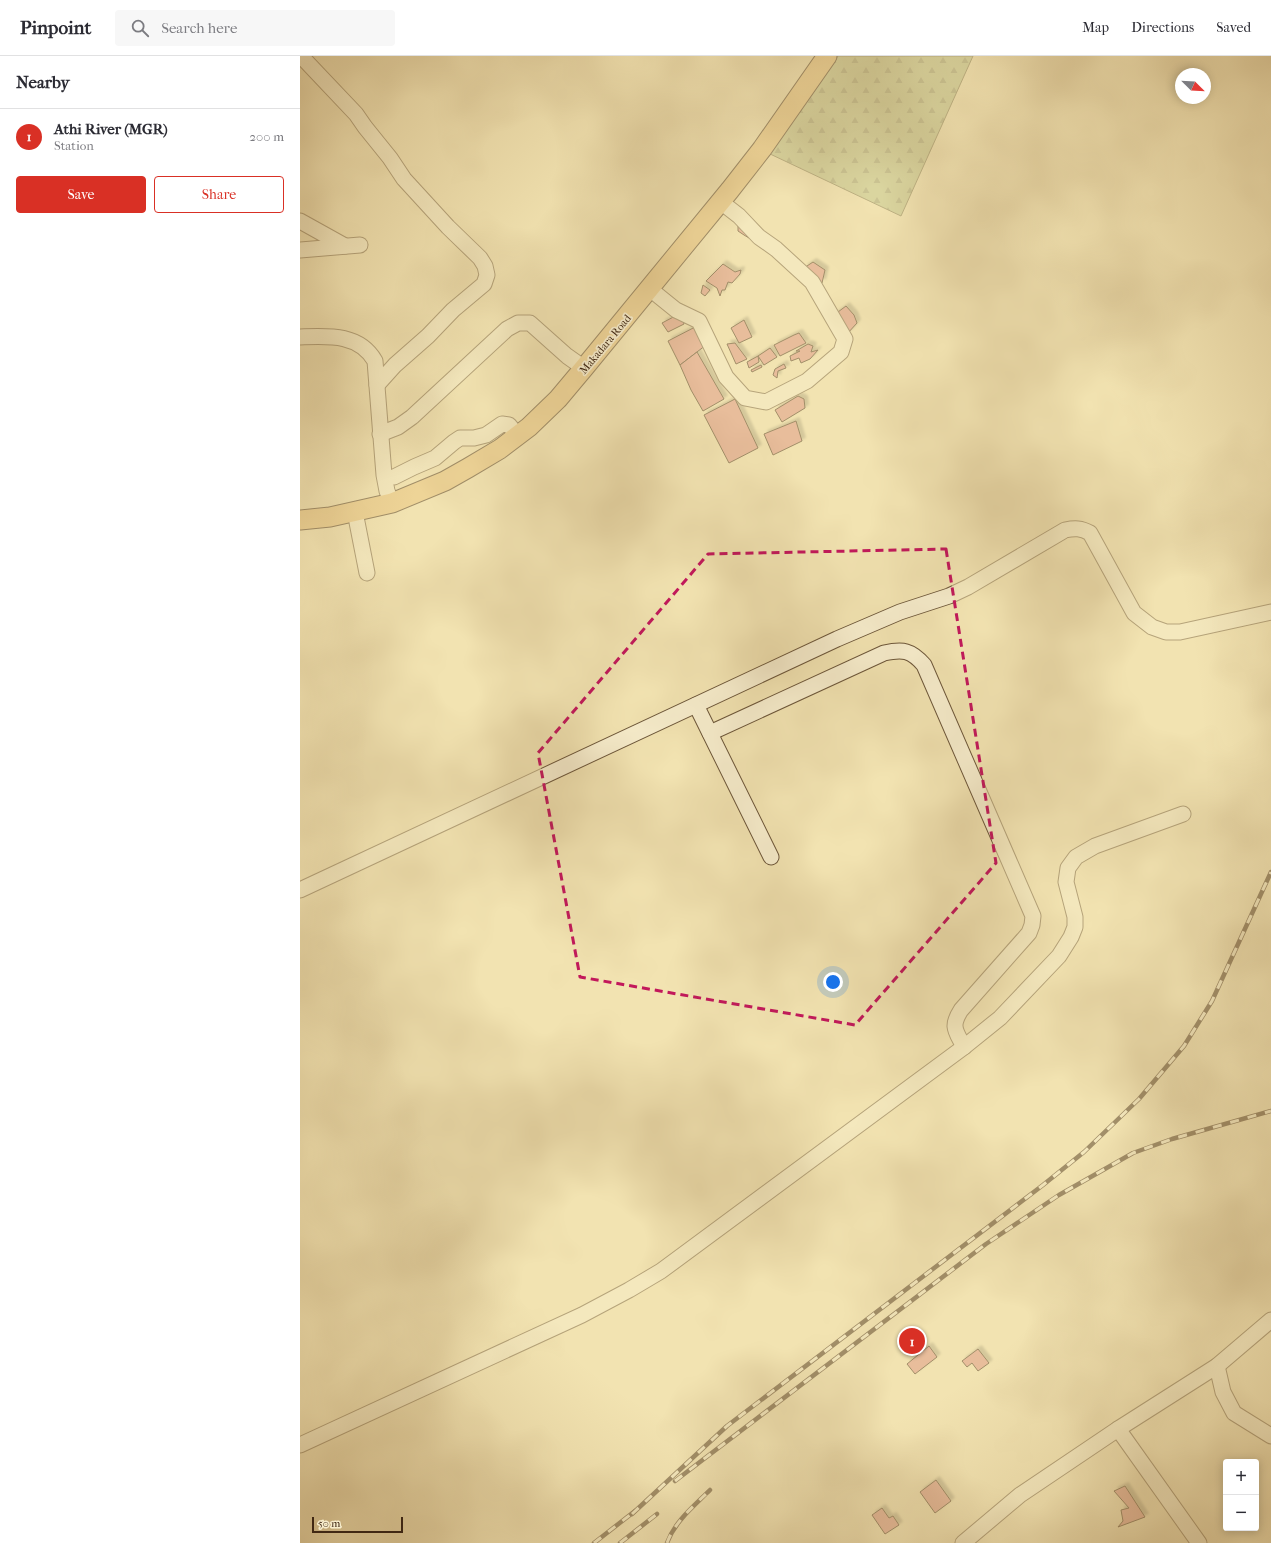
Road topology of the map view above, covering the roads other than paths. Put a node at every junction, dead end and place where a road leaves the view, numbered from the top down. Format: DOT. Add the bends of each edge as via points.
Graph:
graph roads {
  1 [pos="301,56"];
  2 [pos="827,56"];
  3 [pos="721,202"];
  4 [pos="300,221"];
  5 [pos="360,245"];
  6 [pos="345,246"];
  7 [pos="300,250"];
  8 [pos="650,288"];
  9 [pos="300,337"];
  10 [pos="584,368"];
  11 [pos="377,385"];
  12 [pos="380,434"];
  13 [pos="518,436"];
  14 [pos="394,477"];
  15 [pos="392,503"];
  16 [pos="355,512"];
  17 [pos="300,520"];
  18 [pos="368,573"];
  19 [pos="1271,612"];
  20 [pos="696,705"];
  21 [pos="710,733"];
  22 [pos="1183,814"];
  23 [pos="771,857"];
  24 [pos="300,890"];
  25 [pos="964,1047"];
  26 [pos="1271,1320"];
  27 [pos="1217,1366"];
  28 [pos="1118,1429"];
  29 [pos="1271,1436"];
  30 [pos="300,1445"];
  31 [pos="963,1543"];
  32 [pos="1199,1543"];
  1 -- 11 [label="street" via="356,114 404,179 480,258 488,275 484,284 453,310"];
  2 -- 3 [label="main road, Makadara Road" via="762,149"];
  3 -- 8 [label="main road, Makadara Road"];
  3 -- 8 [label="street" via="812,282 845,340 841,352 807,381 766,402 745,398 726,377 699,320 676,310"];
  4 -- 6 [label="street"];
  5 -- 6 [label="street"];
  6 -- 7 [label="street"];
  8 -- 10 [label="main road, Makadara Road"];
  9 -- 11 [label="street" via="338,337 359,345 367,350 375,361"];
  10 -- 12 [label="street" via="534,326 526,322 518,323 507,329 412,418"];
  10 -- 13 [label="main road, Makadara Road" via="544,413"];
  11 -- 12 [label="street"];
  12 -- 15 [label="street" via="384,475"];
  13 -- 14 [label="street" via="508,425 502,424 486,435 460,438 435,458"];
  13 -- 15 [label="main road, Makadara Road" via="445,480"];
  15 -- 16 [label="main road, Makadara Road"];
  16 -- 17 [label="main road, Makadara Road"];
  16 -- 18 [label="street"];
  19 -- 20 [label="street" via="1180,632 1166,632 1152,627 1134,614 1090,533 1074,528 1065,530 949,596 878,620"];
  20 -- 21 [label="street"];
  20 -- 24 [label="street"];
  21 -- 23 [label="street"];
  21 -- 25 [label="street" via="884,653 898,650 909,652 924,665 1032,916 1029,933 955,1019 954,1029"];
  22 -- 25 [label="street" via="1095,846 1076,857 1068,868 1066,882 1075,916 1071,937 1059,956 1000,1018"];
  25 -- 30 [label="street" via="661,1271 630,1290 582,1315"];
  26 -- 27 [label="street"];
  27 -- 28 [label="street"];
  27 -- 29 [label="street" via="1223,1392 1234,1412"];
  28 -- 31 [label="street" via="1020,1495"];
  28 -- 32 [label="street"];
}
